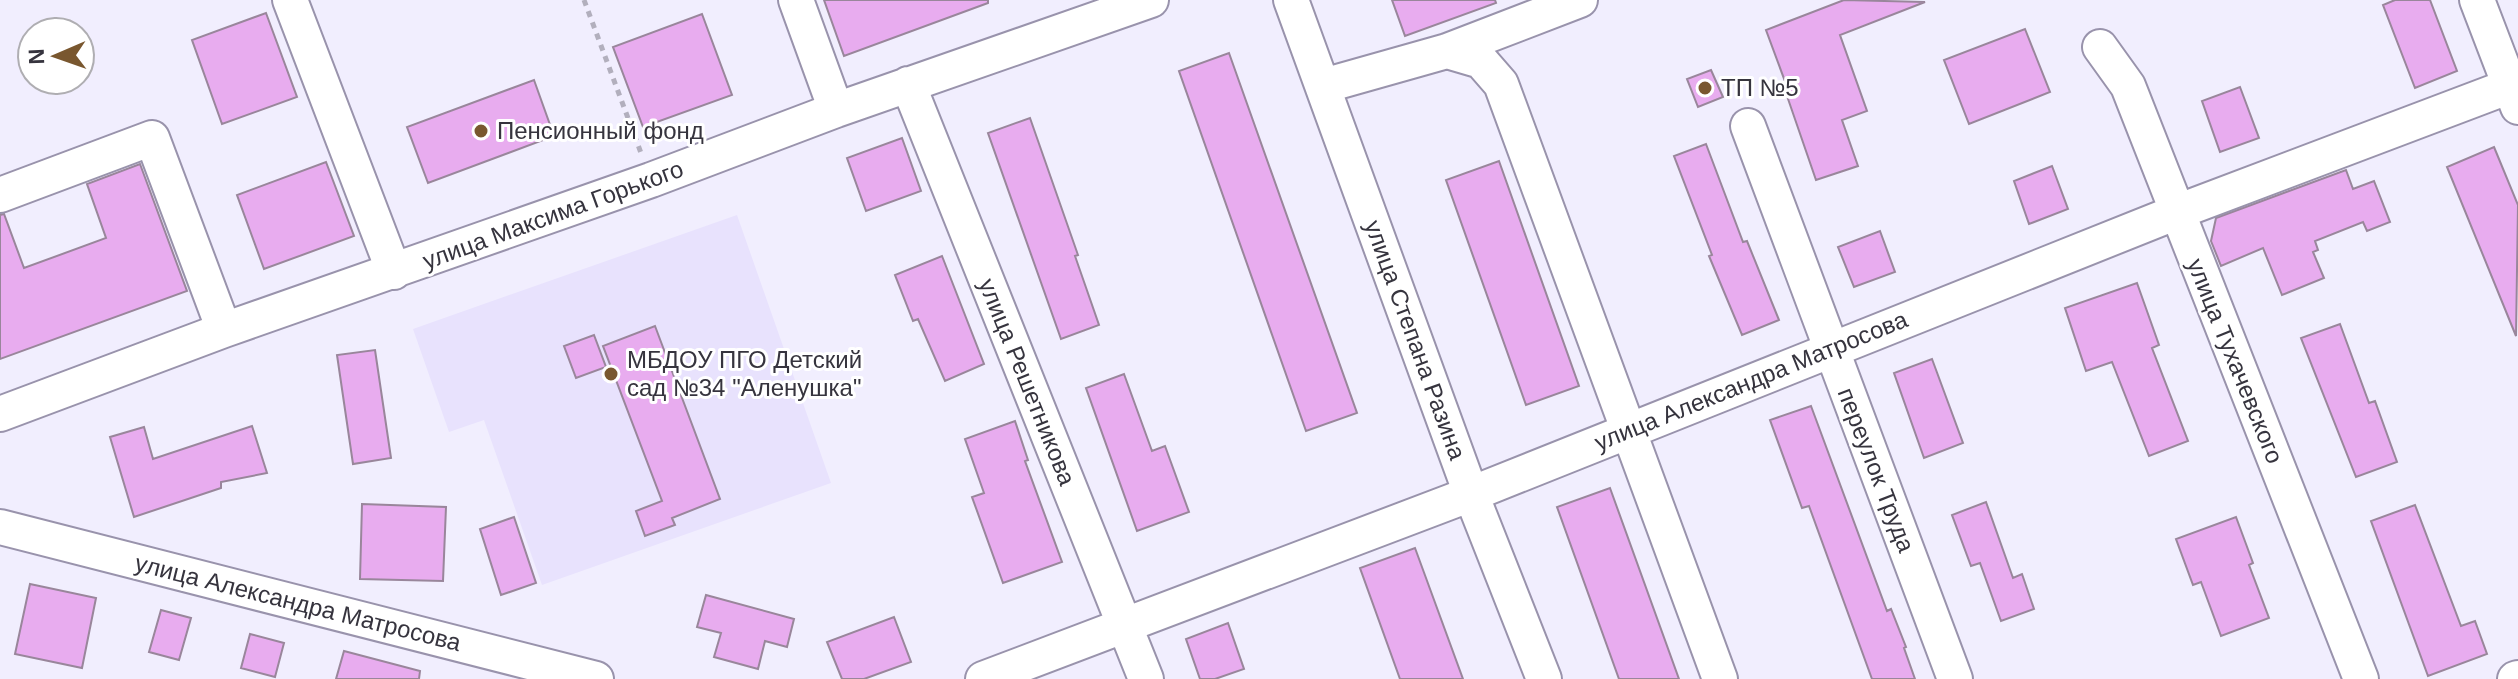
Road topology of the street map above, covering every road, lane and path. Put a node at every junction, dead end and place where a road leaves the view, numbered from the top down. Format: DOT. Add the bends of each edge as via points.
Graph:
graph roads {
  1 [pos="290,0"];
  2 [pos="584,0"];
  3 [pos="796,0"];
  4 [pos="1151,0"];
  5 [pos="1291,0"];
  6 [pos="1580,0"];
  7 [pos="2477,0"];
  8 [pos="1075,13"];
  9 [pos="2100,47"];
  10 [pos="1447,51"];
  11 [pos="908,84"];
  12 [pos="1323,86"];
  13 [pos="2515,92"];
  14 [pos="836,110"];
  15 [pos="1748,126"];
  16 [pos="651,180"];
  17 [pos="0,195"];
  18 [pos="2177,212"];
  19 [pos="394,272"];
  20 [pos="224,330"];
  21 [pos="1831,348"];
  22 [pos="0,414"];
  23 [pos="1629,431"];
  24 [pos="1471,494"];
  25 [pos="0,527"];
  26 [pos="1125,626"];
  27 [pos="596,679"];
  28 [pos="983,679"];
  29 [pos="1146,679"];
  30 [pos="1544,679"];
  31 [pos="1720,679"];
  32 [pos="1955,679"];
  33 [pos="2361,679"];
  1 -- 19 [label="street"];
  2 -- 16 [label="path"];
  3 -- 14 [label="street"];
  4 -- 8 [label="street, улица Максима Горького"];
  5 -- 12 [label="street, улица Степана Разина"];
  6 -- 10 [label="street"];
  7 -- 13 [label="street"];
  8 -- 11 [label="street, улица Максима Горького"];
  9 -- 18 [label="street, улица Тухачевского" via="2128,86"];
  10 -- 12 [label="street"];
  10 -- 23 [label="street" via="1481,61 1501,84"];
  11 -- 14 [label="street, улица Максима Горького"];
  11 -- 26 [label="street, улица Решетникова"];
  12 -- 24 [label="street, улица Степана Разина"];
  13 -- 18 [label="street, улица Александра Матросова"];
  14 -- 16 [label="street, улица Максима Горького"];
  15 -- 21 [label="street, переулок Труда"];
  16 -- 19 [label="street, улица Максима Горького"];
  17 -- 20 [label="street" via="152,138"];
  18 -- 21 [label="street, улица Александра Матросова"];
  18 -- 33 [label="street, улица Тухачевского"];
  19 -- 20 [label="street, улица Максима Горького"];
  20 -- 22 [label="street, улица Максима Горького"];
  21 -- 23 [label="street, улица Александра Матросова"];
  21 -- 32 [label="street, переулок Труда"];
  23 -- 24 [label="street, улица Александра Матросова"];
  23 -- 31 [label="street"];
  24 -- 26 [label="street, улица Александра Матросова"];
  24 -- 30 [label="street, улица Степана Разина"];
  25 -- 27 [label="street, улица Александра Матросова"];
  26 -- 28 [label="street, улица Александра Матросова"];
  26 -- 29 [label="street, улица Решетникова"];
}
